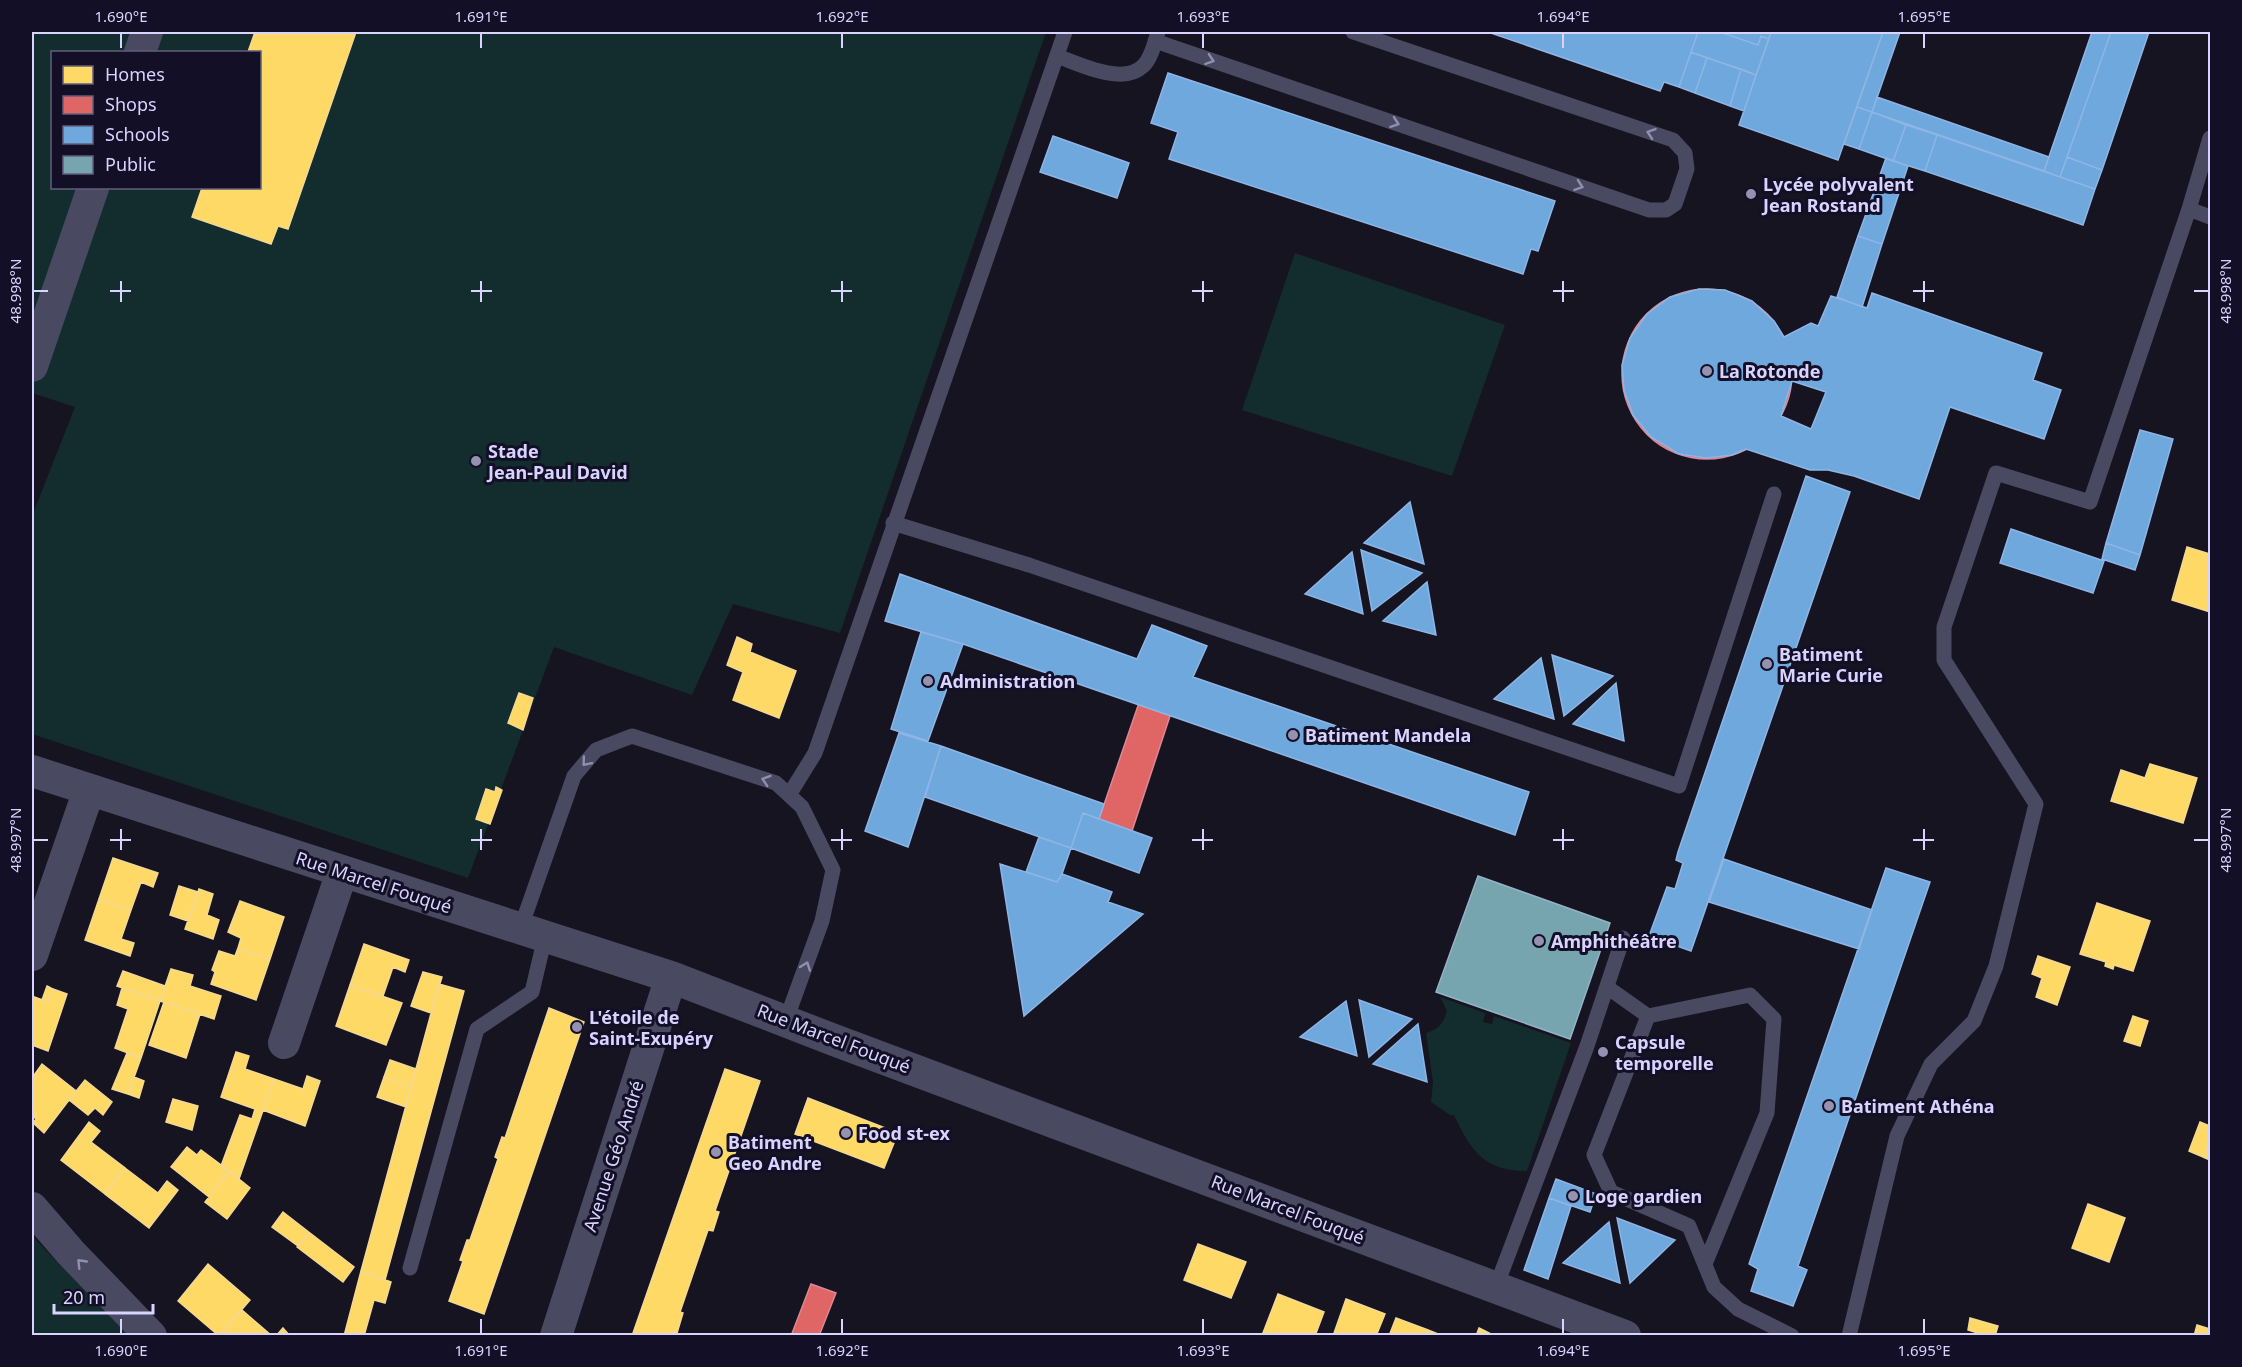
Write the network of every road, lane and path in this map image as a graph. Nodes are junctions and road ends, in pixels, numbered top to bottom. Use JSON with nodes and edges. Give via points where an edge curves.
{"nodes":[{"id":1,"x":147,"y":32,"type":"edge"},
{"id":2,"x":1065,"y":32,"type":"edge"},
{"id":3,"x":1353,"y":32,"type":"edge"},
{"id":4,"x":1157,"y":37,"type":"edge"},
{"id":5,"x":140,"y":51,"type":"edge"},
{"id":6,"x":1056,"y":56,"type":"junction"},
{"id":7,"x":2211,"y":138,"type":"edge"},
{"id":8,"x":93,"y":189,"type":"edge"},
{"id":9,"x":2189,"y":209,"type":"junction"},
{"id":10,"x":2211,"y":217,"type":"edge"},
{"id":11,"x":34,"y":358,"type":"edge"},
{"id":12,"x":1774,"y":494,"type":"dead end"},
{"id":13,"x":894,"y":523,"type":"junction"},
{"id":14,"x":32,"y":771,"type":"edge"},
{"id":15,"x":89,"y":790,"type":"junction"},
{"id":16,"x":789,"y":795,"type":"junction"},
{"id":17,"x":342,"y":872,"type":"junction"},
{"id":18,"x":533,"y":932,"type":"junction"},
{"id":19,"x":1623,"y":938,"type":"dead end"},
{"id":20,"x":32,"y":955,"type":"edge"},
{"id":21,"x":671,"y":977,"type":"junction"},
{"id":22,"x":1607,"y":987,"type":"junction"},
{"id":23,"x":1648,"y":1016,"type":"junction"},
{"id":24,"x":786,"y":1020,"type":"junction"},
{"id":25,"x":284,"y":1043,"type":"dead end"},
{"id":26,"x":32,"y":1208,"type":"edge"},
{"id":27,"x":1705,"y":1264,"type":"junction"},
{"id":28,"x":410,"y":1268,"type":"dead end"},
{"id":29,"x":1496,"y":1287,"type":"junction"},
{"id":30,"x":151,"y":1335,"type":"edge"},
{"id":31,"x":556,"y":1335,"type":"edge"},
{"id":32,"x":1625,"y":1335,"type":"edge"},
{"id":33,"x":1792,"y":1335,"type":"edge"},
{"id":34,"x":1849,"y":1335,"type":"edge"}],
"edges":[{"from":1,"to":5,"type":"street"},
{"from":2,"to":6,"type":"lane"},
{"from":4,"to":3,"type":"lane","one_way":true,"via":[[1649,210],[1666,210],[1675,204],[1687,169],[1685,153],[1672,140]]},
{"from":4,"to":6,"type":"lane","via":[[1144,66],[1134,73],[1112,75]]},
{"from":6,"to":13,"type":"lane"},
{"from":7,"to":9,"type":"lane"},
{"from":8,"to":11,"type":"street"},
{"from":9,"to":10,"type":"lane"},
{"from":9,"to":34,"type":"lane","via":[[2090,502],[1996,473],[1944,627],[1944,660],[2036,804],[1996,966],[1974,1021],[1932,1064],[1897,1136]]},
{"from":12,"to":13,"type":"lane","via":[[1679,786],[1029,565]]},
{"from":13,"to":16,"type":"lane","via":[[814,753]]},
{"from":14,"to":15,"type":"street","name":"Rue Marcel Fouqué"},
{"from":15,"to":17,"type":"street","name":"Rue Marcel Fouqué"},
{"from":15,"to":20,"type":"street"},
{"from":16,"to":18,"type":"lane","one_way":true,"via":[[776,783],[632,736],[596,750],[574,776]]},
{"from":24,"to":16,"type":"lane","one_way":true,"via":[[822,921],[833,870],[802,807]]},
{"from":17,"to":18,"type":"street","name":"Rue Marcel Fouqué"},
{"from":17,"to":25,"type":"street"},
{"from":18,"to":21,"type":"street","name":"Rue Marcel Fouqué"},
{"from":18,"to":28,"type":"lane","via":[[532,992],[477,1029]]},
{"from":19,"to":22,"type":"lane"},
{"from":21,"to":24,"type":"street","name":"Rue Marcel Fouqué"},
{"from":21,"to":31,"type":"street","name":"Avenue Géo André"},
{"from":22,"to":23,"type":"lane"},
{"from":22,"to":29,"type":"lane"},
{"from":23,"to":27,"type":"lane","via":[[1594,1155],[1611,1192],[1689,1226]]},
{"from":23,"to":27,"type":"lane","via":[[1750,995],[1774,1019],[1767,1113]]},
{"from":24,"to":29,"type":"street","name":"Rue Marcel Fouqué"},
{"from":30,"to":26,"type":"street","one_way":true},
{"from":27,"to":33,"type":"lane","via":[[1714,1287],[1738,1309]]},
{"from":29,"to":32,"type":"street","name":"Rue Marcel Fouqué"}]}
